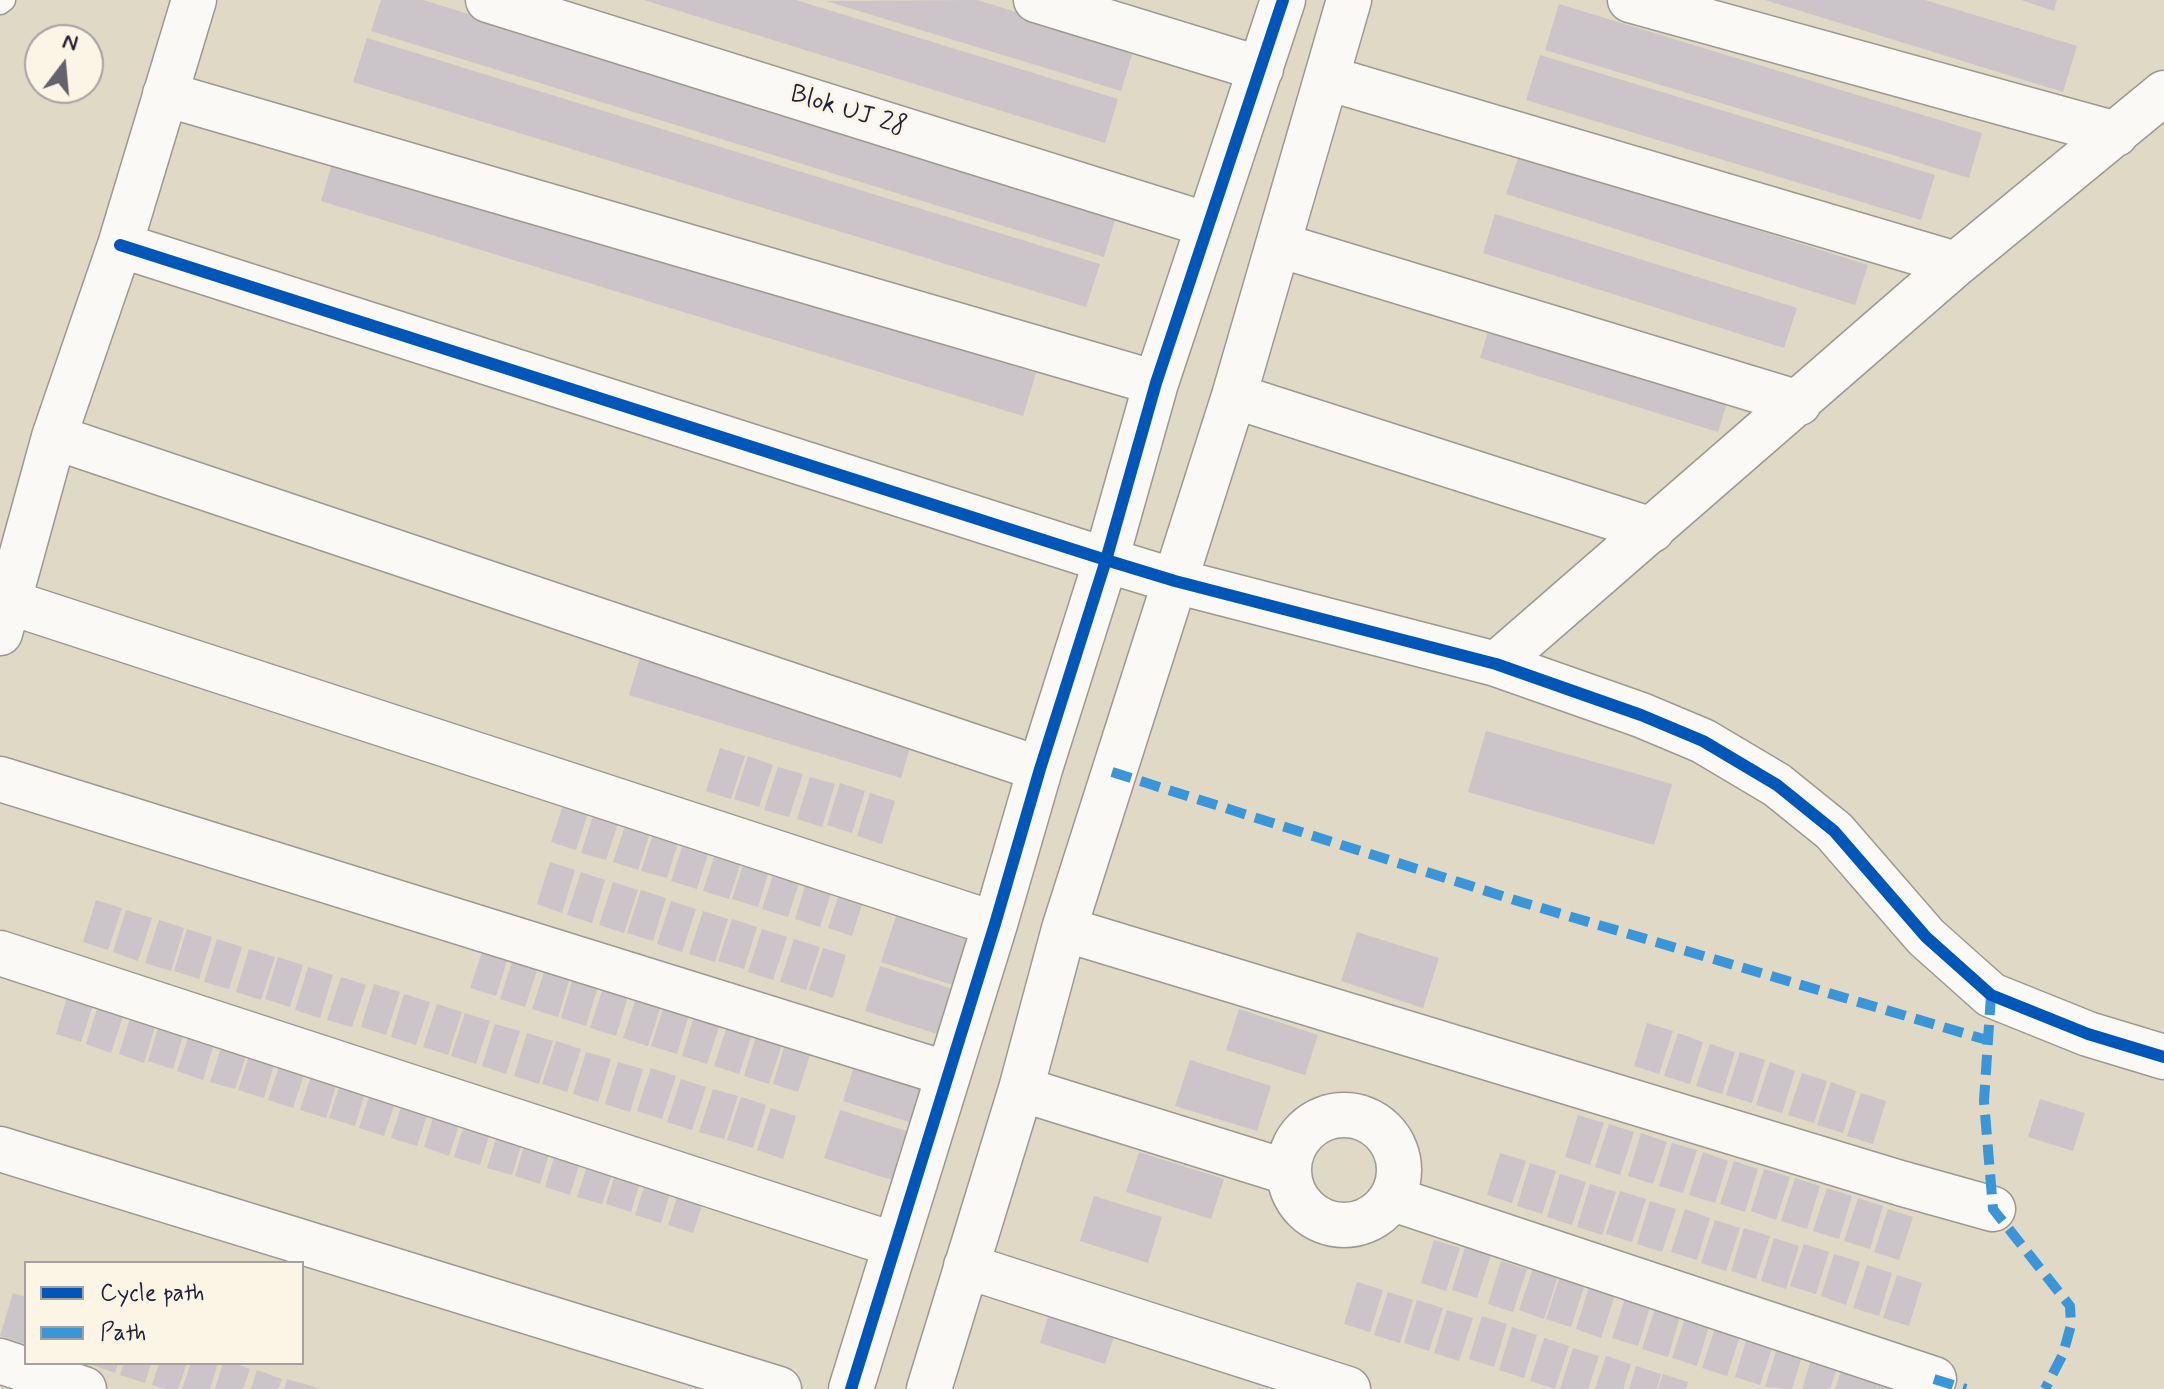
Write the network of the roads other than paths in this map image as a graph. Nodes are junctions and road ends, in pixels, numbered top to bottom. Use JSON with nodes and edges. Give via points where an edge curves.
{"nodes":[{"id":1,"x":194,"y":0,"type":"edge"},
{"id":2,"x":488,"y":0,"type":"edge"},
{"id":3,"x":1036,"y":0,"type":"edge"},
{"id":4,"x":1630,"y":0,"type":"edge"},
{"id":5,"x":1280,"y":9,"type":"edge"},
{"id":6,"x":1338,"y":39,"type":"edge"},
{"id":7,"x":1261,"y":69,"type":"junction"},
{"id":8,"x":2164,"y":93,"type":"edge"},
{"id":9,"x":165,"y":94,"type":"junction"},
{"id":10,"x":2116,"y":134,"type":"junction"},
{"id":11,"x":1208,"y":225,"type":"junction"},
{"id":12,"x":120,"y":245,"type":"junction"},
{"id":13,"x":1279,"y":245,"type":"junction"},
{"id":14,"x":1956,"y":264,"type":"junction"},
{"id":15,"x":1156,"y":383,"type":"junction"},
{"id":16,"x":1234,"y":396,"type":"junction"},
{"id":17,"x":1799,"y":403,"type":"junction"},
{"id":18,"x":54,"y":437,"type":"junction"},
{"id":19,"x":1652,"y":530,"type":"junction"},
{"id":20,"x":1106,"y":560,"type":"junction"},
{"id":21,"x":1175,"y":581,"type":"junction"},
{"id":22,"x":5,"y":618,"type":"edge"},
{"id":23,"x":1496,"y":664,"type":"junction"},
{"id":24,"x":1040,"y":769,"type":"junction"},
{"id":25,"x":0,"y":779,"type":"edge"},
{"id":26,"x":995,"y":924,"type":"junction"},
{"id":27,"x":1064,"y":929,"type":"junction"},
{"id":28,"x":0,"y":953,"type":"edge"},
{"id":29,"x":2164,"y":1057,"type":"edge"},
{"id":30,"x":948,"y":1074,"type":"junction"},
{"id":31,"x":1021,"y":1089,"type":"junction"},
{"id":32,"x":0,"y":1149,"type":"edge"},
{"id":33,"x":1287,"y":1172,"type":"junction"},
{"id":34,"x":1393,"y":1199,"type":"junction"},
{"id":35,"x":1993,"y":1209,"type":"dead end"},
{"id":36,"x":895,"y":1245,"type":"junction"},
{"id":37,"x":966,"y":1266,"type":"junction"},
{"id":38,"x":0,"y":1361,"type":"edge"},
{"id":39,"x":1934,"y":1379,"type":"dead end"},
{"id":40,"x":84,"y":1389,"type":"edge"},
{"id":41,"x":779,"y":1389,"type":"edge"},
{"id":42,"x":851,"y":1389,"type":"edge"},
{"id":43,"x":929,"y":1389,"type":"edge"},
{"id":44,"x":1348,"y":1389,"type":"edge"}],
"edges":[{"from":1,"to":9,"type":"street"},
{"from":2,"to":11,"type":"street","name":"Blok UJ 28"},
{"from":3,"to":7,"type":"street"},
{"from":4,"to":10,"type":"street"},
{"from":5,"to":6,"type":"street"},
{"from":5,"to":7,"type":"street"},
{"from":6,"to":13,"type":"street"},
{"from":6,"to":14,"type":"street"},
{"from":7,"to":11,"type":"street"},
{"from":8,"to":10,"type":"street"},
{"from":9,"to":12,"type":"street"},
{"from":9,"to":15,"type":"street"},
{"from":10,"to":14,"type":"street"},
{"from":11,"to":15,"type":"street"},
{"from":12,"to":18,"type":"street"},
{"from":12,"to":20,"type":"street"},
{"from":13,"to":16,"type":"street"},
{"from":13,"to":17,"type":"street"},
{"from":14,"to":17,"type":"street"},
{"from":15,"to":20,"type":"street"},
{"from":16,"to":19,"type":"street"},
{"from":16,"to":21,"type":"street"},
{"from":17,"to":19,"type":"street"},
{"from":18,"to":22,"type":"street"},
{"from":18,"to":24,"type":"street"},
{"from":19,"to":23,"type":"street"},
{"from":20,"to":21,"type":"street"},
{"from":20,"to":24,"type":"street"},
{"from":21,"to":23,"type":"street"},
{"from":21,"to":27,"type":"street"},
{"from":22,"to":26,"type":"street"},
{"from":23,"to":29,"type":"street","via":[[1703,741],[1777,785],[1834,831],[1926,937],[1991,995]]},
{"from":24,"to":26,"type":"street"},
{"from":25,"to":30,"type":"street"},
{"from":26,"to":30,"type":"street"},
{"from":27,"to":31,"type":"street"},
{"from":27,"to":35,"type":"street"},
{"from":28,"to":36,"type":"street"},
{"from":30,"to":36,"type":"street"},
{"from":31,"to":33,"type":"street"},
{"from":31,"to":37,"type":"street"},
{"from":32,"to":41,"type":"street"},
{"from":33,"to":34,"type":"street","via":[[1295,1200],[1316,1219],[1344,1227],[1372,1219]]},
{"from":33,"to":34,"type":"street","via":[[1293,1143],[1314,1122],[1343,1114],[1372,1121],[1393,1142],[1400,1171]]},
{"from":34,"to":39,"type":"street"},
{"from":36,"to":42,"type":"street"},
{"from":37,"to":43,"type":"street"},
{"from":37,"to":44,"type":"street"},
{"from":38,"to":40,"type":"street"}]}
